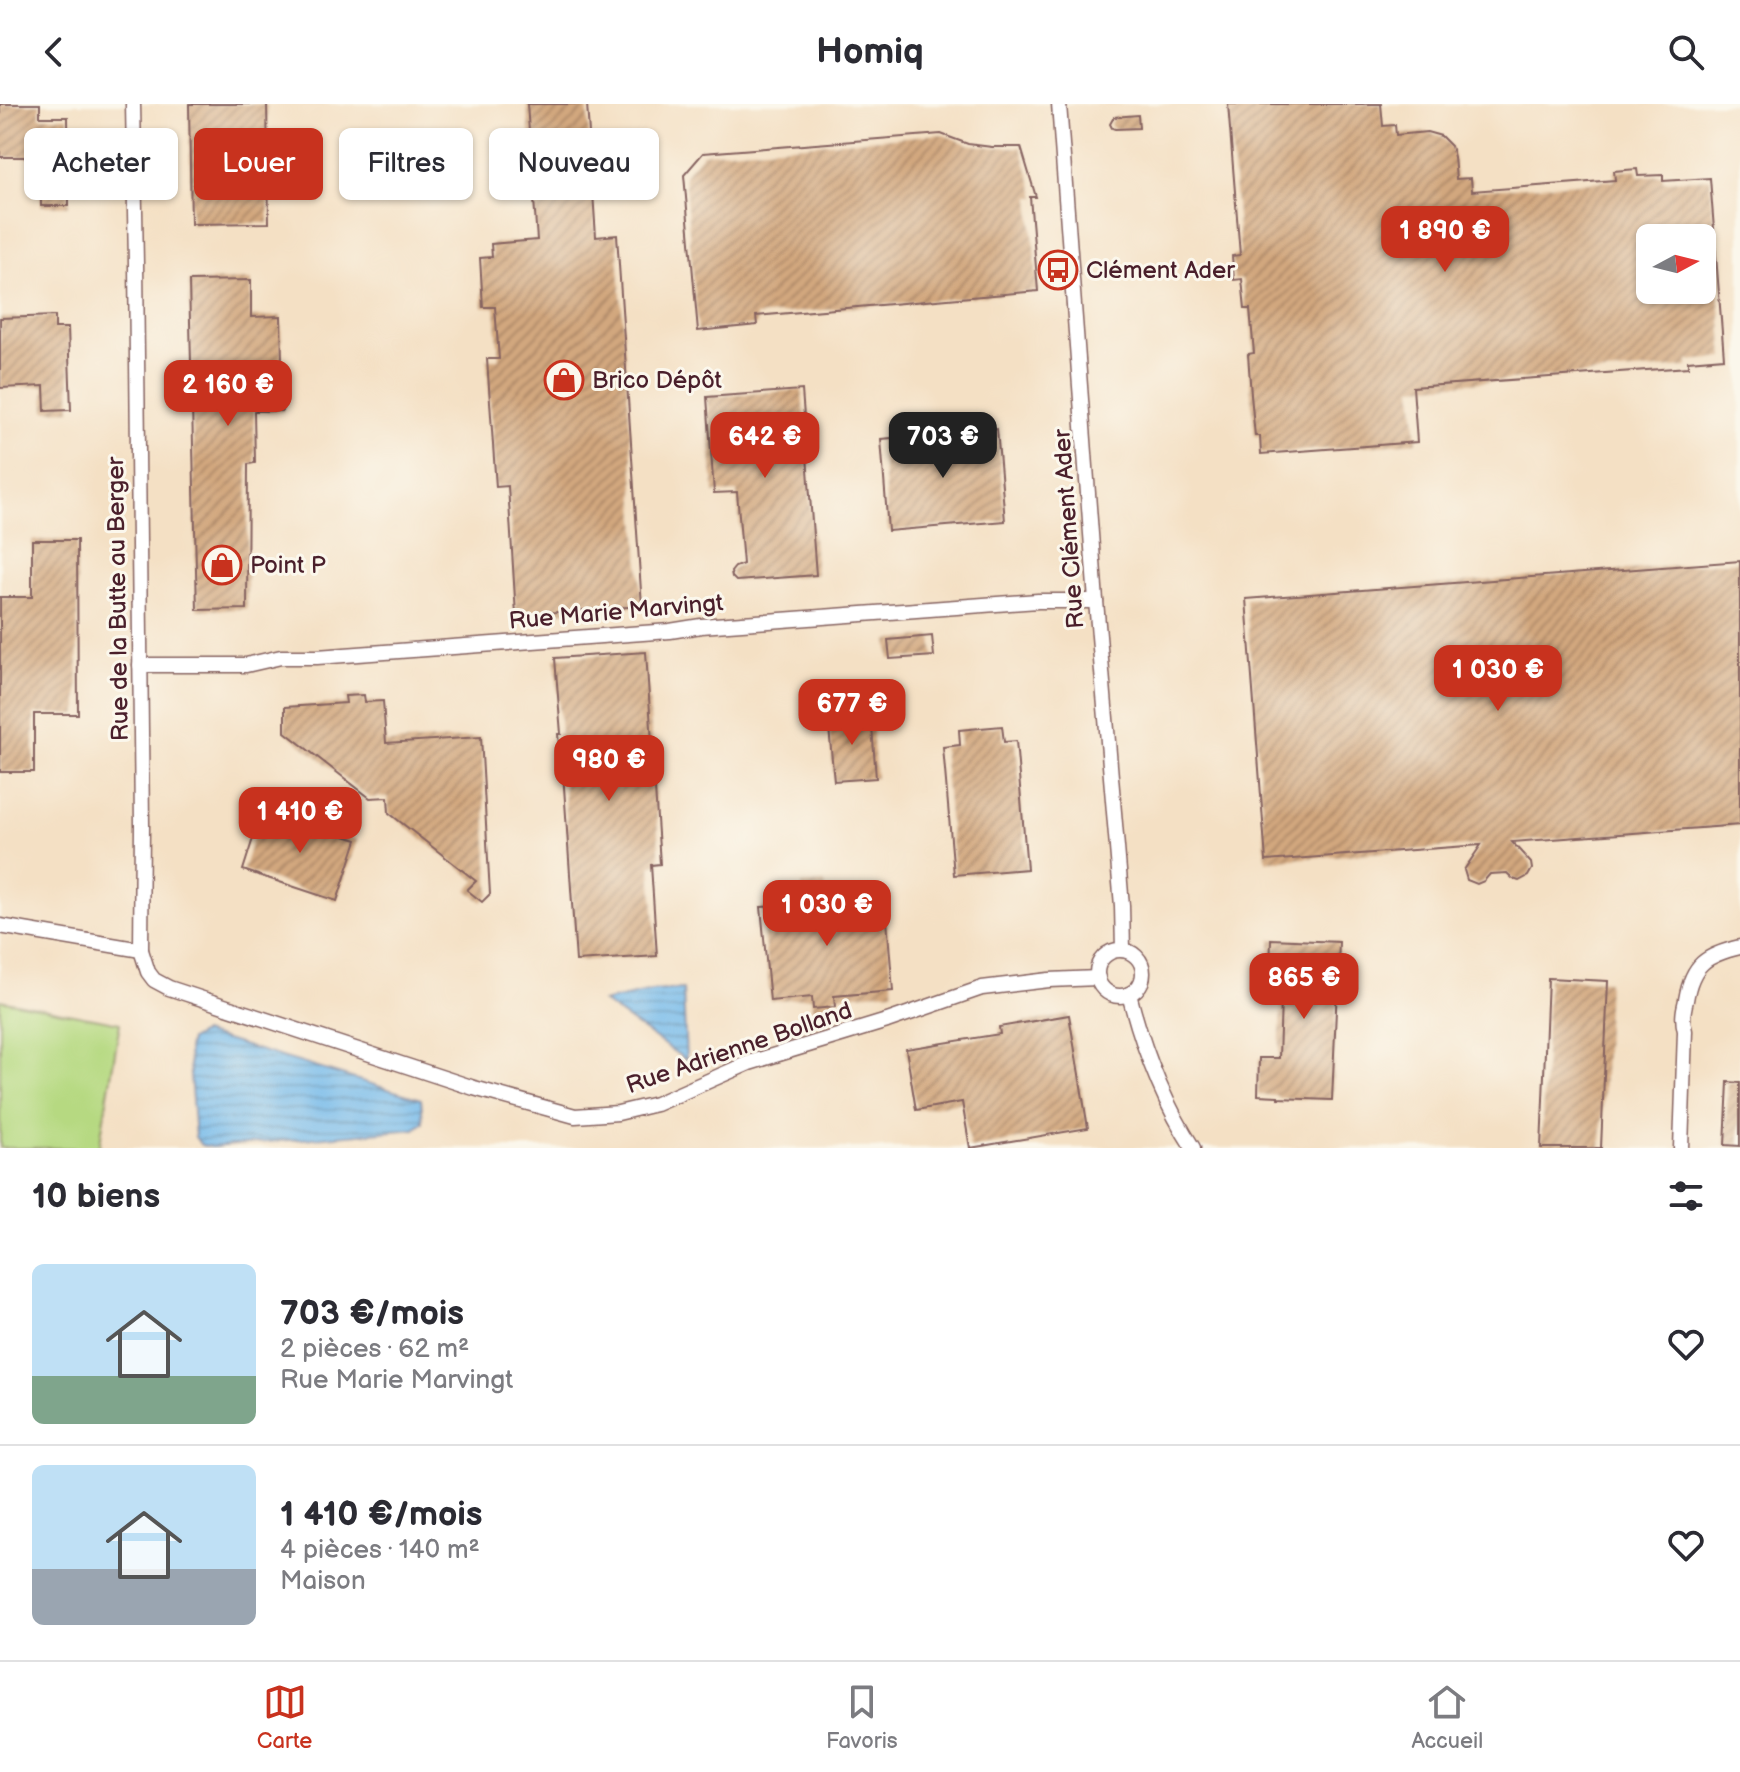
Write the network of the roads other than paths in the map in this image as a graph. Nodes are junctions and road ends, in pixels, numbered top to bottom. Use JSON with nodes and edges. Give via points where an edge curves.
{"nodes":[{"id":1,"x":133,"y":104,"type":"edge"},
{"id":2,"x":1059,"y":104,"type":"edge"},
{"id":3,"x":1096,"y":601,"type":"junction"},
{"id":4,"x":140,"y":665,"type":"junction"},
{"id":5,"x":0,"y":926,"type":"edge"},
{"id":6,"x":1740,"y":947,"type":"edge"},
{"id":7,"x":141,"y":950,"type":"junction"},
{"id":8,"x":1123,"y":950,"type":"junction"},
{"id":9,"x":1740,"y":956,"type":"edge"},
{"id":10,"x":1098,"y":978,"type":"junction"},
{"id":11,"x":1129,"y":994,"type":"junction"},
{"id":12,"x":1685,"y":1031,"type":"junction"},
{"id":13,"x":1193,"y":1148,"type":"edge"},
{"id":14,"x":1681,"y":1148,"type":"edge"}],
"edges":[{"from":1,"to":4,"type":"street","name":"Rue de la Butte au Berger"},
{"from":2,"to":3,"type":"street","name":"Rue Clément Ader"},
{"from":3,"to":4,"type":"street","name":"Rue Marie Marvingt","via":[[281,657],[246,665]]},
{"from":3,"to":8,"type":"street","name":"Rue Clément Ader"},
{"from":4,"to":7,"type":"street","name":"Rue de la Butte au Berger"},
{"from":5,"to":7,"type":"street"},
{"from":6,"to":12,"type":"street","via":[[1696,968],[1682,1018]]},
{"from":7,"to":10,"type":"street","name":"Rue Adrienne Bolland","via":[[148,972],[169,988],[575,1116],[656,1104],[749,1063],[982,988]]},
{"from":8,"to":10,"type":"street","via":[[1103,958]]},
{"from":8,"to":11,"type":"street","via":[[1136,956],[1143,970],[1141,985]]},
{"from":9,"to":12,"type":"street","via":[[1715,964],[1704,974]]},
{"from":10,"to":11,"type":"street","via":[[1110,994]]},
{"from":11,"to":13,"type":"street","via":[[1163,1095]]},
{"from":12,"to":14,"type":"street"}]}
